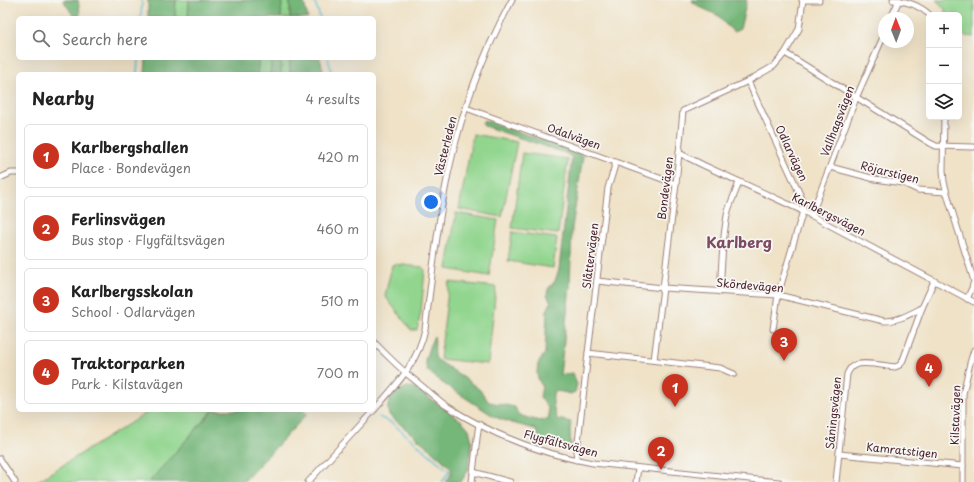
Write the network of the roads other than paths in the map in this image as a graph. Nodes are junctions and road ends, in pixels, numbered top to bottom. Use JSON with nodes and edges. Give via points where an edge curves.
{"nodes":[{"id":1,"x":512,"y":0,"type":"edge"},
{"id":2,"x":802,"y":0,"type":"edge"},
{"id":3,"x":819,"y":0,"type":"edge"},
{"id":4,"x":892,"y":0,"type":"edge"},
{"id":5,"x":899,"y":0,"type":"edge"},
{"id":6,"x":894,"y":12,"type":"edge"},
{"id":7,"x":926,"y":12,"type":"edge"},
{"id":8,"x":878,"y":48,"type":"edge"},
{"id":9,"x":786,"y":53,"type":"junction"},
{"id":10,"x":748,"y":81,"type":"junction"},
{"id":11,"x":856,"y":98,"type":"junction"},
{"id":12,"x":466,"y":108,"type":"junction"},
{"id":13,"x":944,"y":120,"type":"edge"},
{"id":14,"x":944,"y":147,"type":"junction"},
{"id":15,"x":974,"y":147,"type":"edge"},
{"id":16,"x":679,"y":153,"type":"junction"},
{"id":17,"x":616,"y":162,"type":"junction"},
{"id":18,"x":830,"y":167,"type":"junction"},
{"id":19,"x":16,"y":173,"type":"edge"},
{"id":20,"x":0,"y":178,"type":"edge"},
{"id":21,"x":739,"y":182,"type":"junction"},
{"id":22,"x":676,"y":184,"type":"junction"},
{"id":23,"x":946,"y":192,"type":"junction"},
{"id":24,"x":803,"y":211,"type":"junction"},
{"id":25,"x":811,"y":216,"type":"junction"},
{"id":26,"x":597,"y":281,"type":"junction"},
{"id":27,"x":934,"y":281,"type":"junction"},
{"id":28,"x":663,"y":288,"type":"junction"},
{"id":29,"x":720,"y":292,"type":"junction"},
{"id":30,"x":778,"y":295,"type":"junction"},
{"id":31,"x":967,"y":298,"type":"junction"},
{"id":32,"x":974,"y":302,"type":"edge"},
{"id":33,"x":922,"y":308,"type":"junction"},
{"id":34,"x":773,"y":329,"type":"dead end"},
{"id":35,"x":376,"y":344,"type":"edge"},
{"id":36,"x":974,"y":350,"type":"edge"},
{"id":37,"x":588,"y":353,"type":"junction"},
{"id":38,"x":654,"y":360,"type":"junction"},
{"id":39,"x":406,"y":372,"type":"junction"},
{"id":40,"x":734,"y":374,"type":"dead end"},
{"id":41,"x":376,"y":408,"type":"edge"},
{"id":42,"x":372,"y":412,"type":"edge"},
{"id":43,"x":479,"y":424,"type":"junction"},
{"id":44,"x":839,"y":454,"type":"junction"},
{"id":45,"x":0,"y":459,"type":"edge"},
{"id":46,"x":576,"y":460,"type":"junction"},
{"id":47,"x":963,"y":466,"type":"junction"},
{"id":48,"x":638,"y":468,"type":"junction"},
{"id":49,"x":473,"y":472,"type":"junction"},
{"id":50,"x":15,"y":482,"type":"edge"},
{"id":51,"x":308,"y":482,"type":"edge"},
{"id":52,"x":472,"y":482,"type":"edge"},
{"id":53,"x":510,"y":482,"type":"edge"},
{"id":54,"x":636,"y":482,"type":"edge"},
{"id":55,"x":779,"y":482,"type":"edge"},
{"id":56,"x":836,"y":482,"type":"edge"},
{"id":57,"x":964,"y":482,"type":"edge"}],
"edges":[{"from":1,"to":12,"type":"street","name":"Västerleden","via":[[487,50]]},
{"from":2,"to":3,"type":"street"},
{"from":2,"to":9,"type":"street","name":"Bondevägen","via":[[799,29]]},
{"from":4,"to":5,"type":"street"},
{"from":5,"to":6,"type":"street"},
{"from":5,"to":7,"type":"street","via":[[915,4]]},
{"from":8,"to":11,"type":"street","name":"Vallhagsvägen"},
{"from":9,"to":10,"type":"street","name":"Bondevägen","via":[[770,69]]},
{"from":9,"to":11,"type":"street"},
{"from":10,"to":16,"type":"street","name":"Bondevägen","via":[[683,111]]},
{"from":10,"to":24,"type":"street","name":"Odlarvägen","via":[[799,192]]},
{"from":11,"to":14,"type":"street","via":[[930,143]]},
{"from":11,"to":18,"type":"street","name":"Vallhagsvägen"},
{"from":12,"to":17,"type":"street","name":"Odalvägen"},
{"from":12,"to":39,"type":"street","name":"Västerleden","via":[[443,200],[423,339]]},
{"from":13,"to":14,"type":"street"},
{"from":14,"to":15,"type":"street"},
{"from":14,"to":23,"type":"street","via":[[943,170]]},
{"from":16,"to":21,"type":"street","name":"Karlbergsvägen"},
{"from":16,"to":22,"type":"street","name":"Bondevägen"},
{"from":17,"to":22,"type":"street","name":"Odalvägen"},
{"from":17,"to":26,"type":"street","name":"Slåttervägen","via":[[608,188]]},
{"from":18,"to":23,"type":"street","name":"Röjarstigen","via":[[903,184],[918,190]]},
{"from":18,"to":25,"type":"street","name":"Vallhagsvägen"},
{"from":19,"to":20,"type":"street"},
{"from":21,"to":24,"type":"street","name":"Karlbergsvägen"},
{"from":21,"to":29,"type":"street","via":[[727,217]]},
{"from":22,"to":28,"type":"street","name":"Bondevägen"},
{"from":23,"to":31,"type":"street","via":[[974,281]]},
{"from":24,"to":25,"type":"street","name":"Karlbergsvägen"},
{"from":24,"to":30,"type":"street","name":"Odlarvägen"},
{"from":25,"to":27,"type":"street","name":"Karlbergsvägen"},
{"from":26,"to":28,"type":"street","name":"Skördevägen"},
{"from":26,"to":37,"type":"street","name":"Slåttervägen"},
{"from":27,"to":31,"type":"street","name":"Karlbergsvägen"},
{"from":27,"to":33,"type":"street","name":"Såningsvägen"},
{"from":28,"to":29,"type":"street","name":"Skördevägen"},
{"from":28,"to":38,"type":"street","name":"Bondevägen"},
{"from":29,"to":30,"type":"street","name":"Skördevägen"},
{"from":30,"to":33,"type":"street","name":"Skördevägen","via":[[884,321],[896,320]]},
{"from":30,"to":34,"type":"street","name":"Odlarvägen"},
{"from":31,"to":32,"type":"street"},
{"from":33,"to":44,"type":"street","name":"Såningsvägen","via":[[900,365],[860,364],[850,368],[847,375]]},
{"from":35,"to":39,"type":"street","name":"Flygfältsvägen"},
{"from":36,"to":47,"type":"street","name":"Kilstavägen","via":[[963,394]]},
{"from":37,"to":38,"type":"street"},
{"from":37,"to":46,"type":"street","name":"Slåttervägen"},
{"from":38,"to":40,"type":"street","via":[[720,368]]},
{"from":39,"to":41,"type":"street","name":"Västerleden"},
{"from":39,"to":43,"type":"street","name":"Flygfältsvägen","via":[[446,405]]},
{"from":42,"to":51,"type":"street","name":"Västerleden"},
{"from":43,"to":46,"type":"street","name":"Flygfältsvägen","via":[[515,441]]},
{"from":43,"to":49,"type":"street"},
{"from":44,"to":47,"type":"street","name":"Kamratstigen"},
{"from":44,"to":56,"type":"street","name":"Såningsvägen"},
{"from":45,"to":50,"type":"street"},
{"from":46,"to":48,"type":"street","name":"Flygfältsvägen"},
{"from":47,"to":57,"type":"street","name":"Kilstavägen"},
{"from":48,"to":54,"type":"street"},
{"from":48,"to":55,"type":"street","name":"Flygfältsvägen"},
{"from":49,"to":52,"type":"street"},
{"from":49,"to":53,"type":"street"}]}
